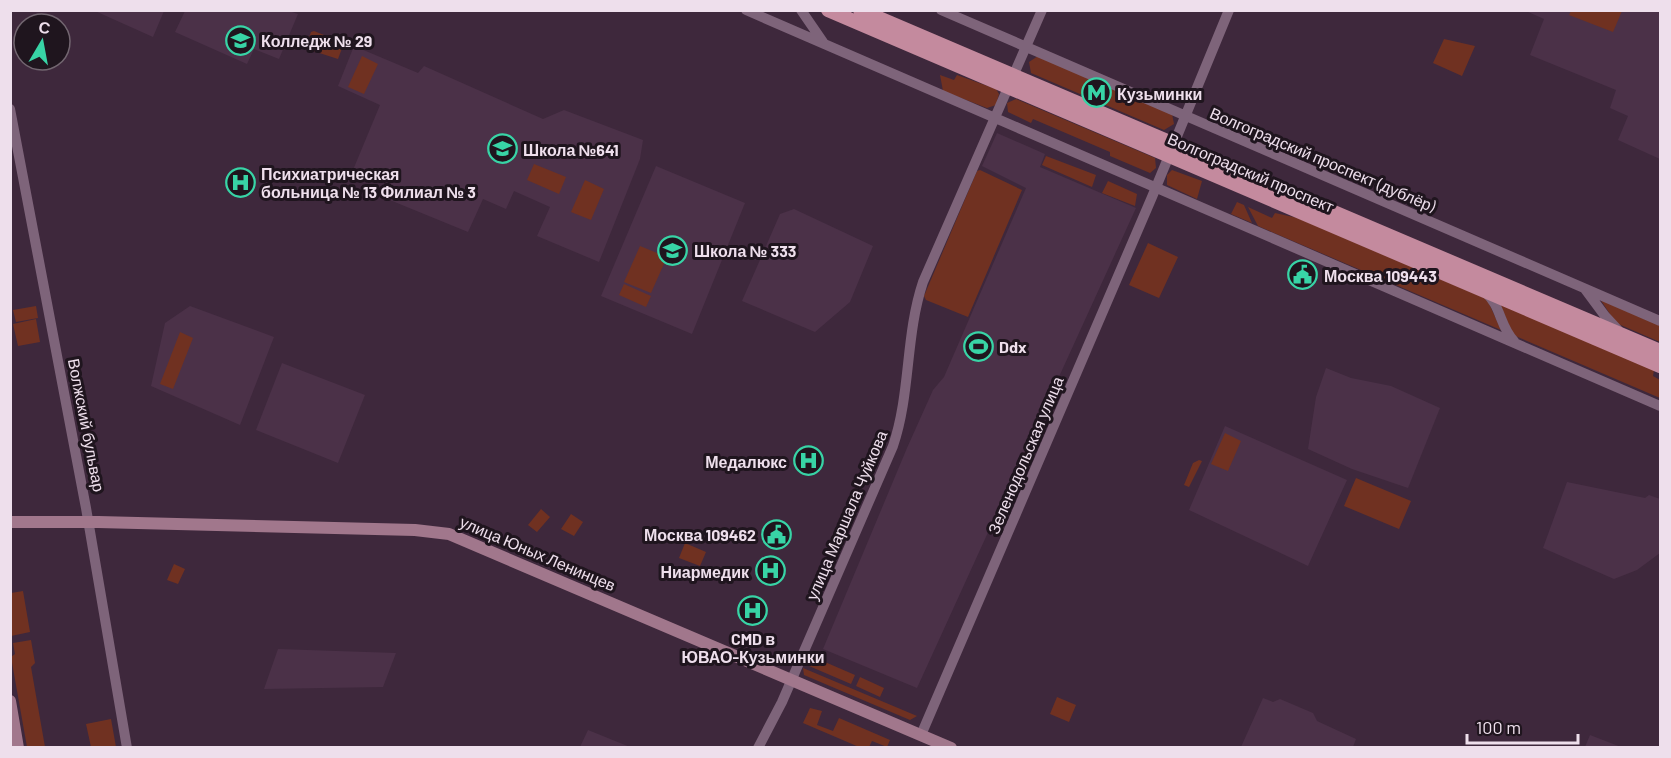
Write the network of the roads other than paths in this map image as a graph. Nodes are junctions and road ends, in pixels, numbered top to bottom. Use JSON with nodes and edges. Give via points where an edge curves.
{"nodes":[{"id":1,"x":746,"y":10,"type":"edge"},
{"id":2,"x":801,"y":10,"type":"edge"},
{"id":3,"x":828,"y":10,"type":"edge"},
{"id":4,"x":860,"y":10,"type":"edge"},
{"id":5,"x":941,"y":10,"type":"edge"},
{"id":6,"x":1042,"y":10,"type":"edge"},
{"id":7,"x":1229,"y":10,"type":"edge"},
{"id":8,"x":828,"y":47,"type":"junction"},
{"id":9,"x":1027,"y":47,"type":"junction"},
{"id":10,"x":1012,"y":82,"type":"junction"},
{"id":11,"x":10,"y":109,"type":"edge"},
{"id":12,"x":1186,"y":116,"type":"junction"},
{"id":13,"x":996,"y":118,"type":"junction"},
{"id":14,"x":1173,"y":149,"type":"junction"},
{"id":15,"x":1156,"y":187,"type":"junction"},
{"id":16,"x":1585,"y":288,"type":"junction"},
{"id":17,"x":1484,"y":291,"type":"junction"},
{"id":18,"x":1660,"y":321,"type":"edge"},
{"id":19,"x":1623,"y":334,"type":"junction"},
{"id":20,"x":1516,"y":343,"type":"junction"},
{"id":21,"x":1660,"y":351,"type":"edge"},
{"id":22,"x":1660,"y":366,"type":"edge"},
{"id":23,"x":1660,"y":406,"type":"edge"},
{"id":24,"x":10,"y":522,"type":"edge"},
{"id":25,"x":87,"y":522,"type":"junction"},
{"id":26,"x":792,"y":680,"type":"junction"},
{"id":27,"x":10,"y":701,"type":"edge"},
{"id":28,"x":921,"y":735,"type":"junction"},
{"id":29,"x":18,"y":747,"type":"edge"},
{"id":30,"x":127,"y":747,"type":"edge"},
{"id":31,"x":758,"y":747,"type":"edge"},
{"id":32,"x":951,"y":747,"type":"edge"}],
"edges":[{"from":1,"to":8,"type":"street"},
{"from":2,"to":8,"type":"street"},
{"from":3,"to":10,"type":"main road","name":"Волгоградский проспект"},
{"from":4,"to":10,"type":"main road","name":"Волгоградский проспект"},
{"from":5,"to":9,"type":"street","name":"Волгоградский проспект (дублёр)"},
{"from":6,"to":9,"type":"street","name":"улица Маршала Чуйкова"},
{"from":7,"to":12,"type":"street"},
{"from":8,"to":13,"type":"street"},
{"from":9,"to":10,"type":"street","name":"улица Маршала Чуйкова"},
{"from":9,"to":12,"type":"street","name":"Волгоградский проспект (дублёр)"},
{"from":10,"to":13,"type":"street","name":"улица Маршала Чуйкова"},
{"from":10,"to":14,"type":"main road","name":"Волгоградский проспект"},
{"from":11,"to":25,"type":"street","name":"Волжский бульвар"},
{"from":12,"to":14,"type":"street","name":"Зеленодольская улица"},
{"from":12,"to":16,"type":"street","name":"Волгоградский проспект (дублёр)"},
{"from":13,"to":15,"type":"street"},
{"from":13,"to":26,"type":"street","name":"улица Маршала Чуйкова","via":[[915,304],[902,417],[893,446]]},
{"from":14,"to":15,"type":"street","name":"Зеленодольская улица"},
{"from":14,"to":17,"type":"main road","name":"Волгоградский проспект"},
{"from":14,"to":19,"type":"main road","name":"Волгоградский проспект"},
{"from":15,"to":20,"type":"street"},
{"from":15,"to":28,"type":"street","name":"Зеленодольская улица"},
{"from":16,"to":18,"type":"street","name":"Волгоградский проспект (дублёр)"},
{"from":16,"to":19,"type":"street"},
{"from":17,"to":20,"type":"street","via":[[1496,303],[1505,331]]},
{"from":17,"to":22,"type":"main road","name":"Волгоградский проспект"},
{"from":19,"to":21,"type":"main road","name":"Волгоградский проспект"},
{"from":20,"to":23,"type":"street"},
{"from":24,"to":25,"type":"main road","name":"улица Юных Ленинцев"},
{"from":25,"to":26,"type":"main road","name":"улица Юных Ленинцев","via":[[449,534]]},
{"from":25,"to":30,"type":"street","name":"Волжский бульвар"},
{"from":26,"to":28,"type":"main road","name":"улица Юных Ленинцев"},
{"from":26,"to":31,"type":"street","name":"улица Маршала Чуйкова"},
{"from":27,"to":29,"type":"main road"},
{"from":28,"to":32,"type":"main road","name":"улица Юных Ленинцев"}]}
